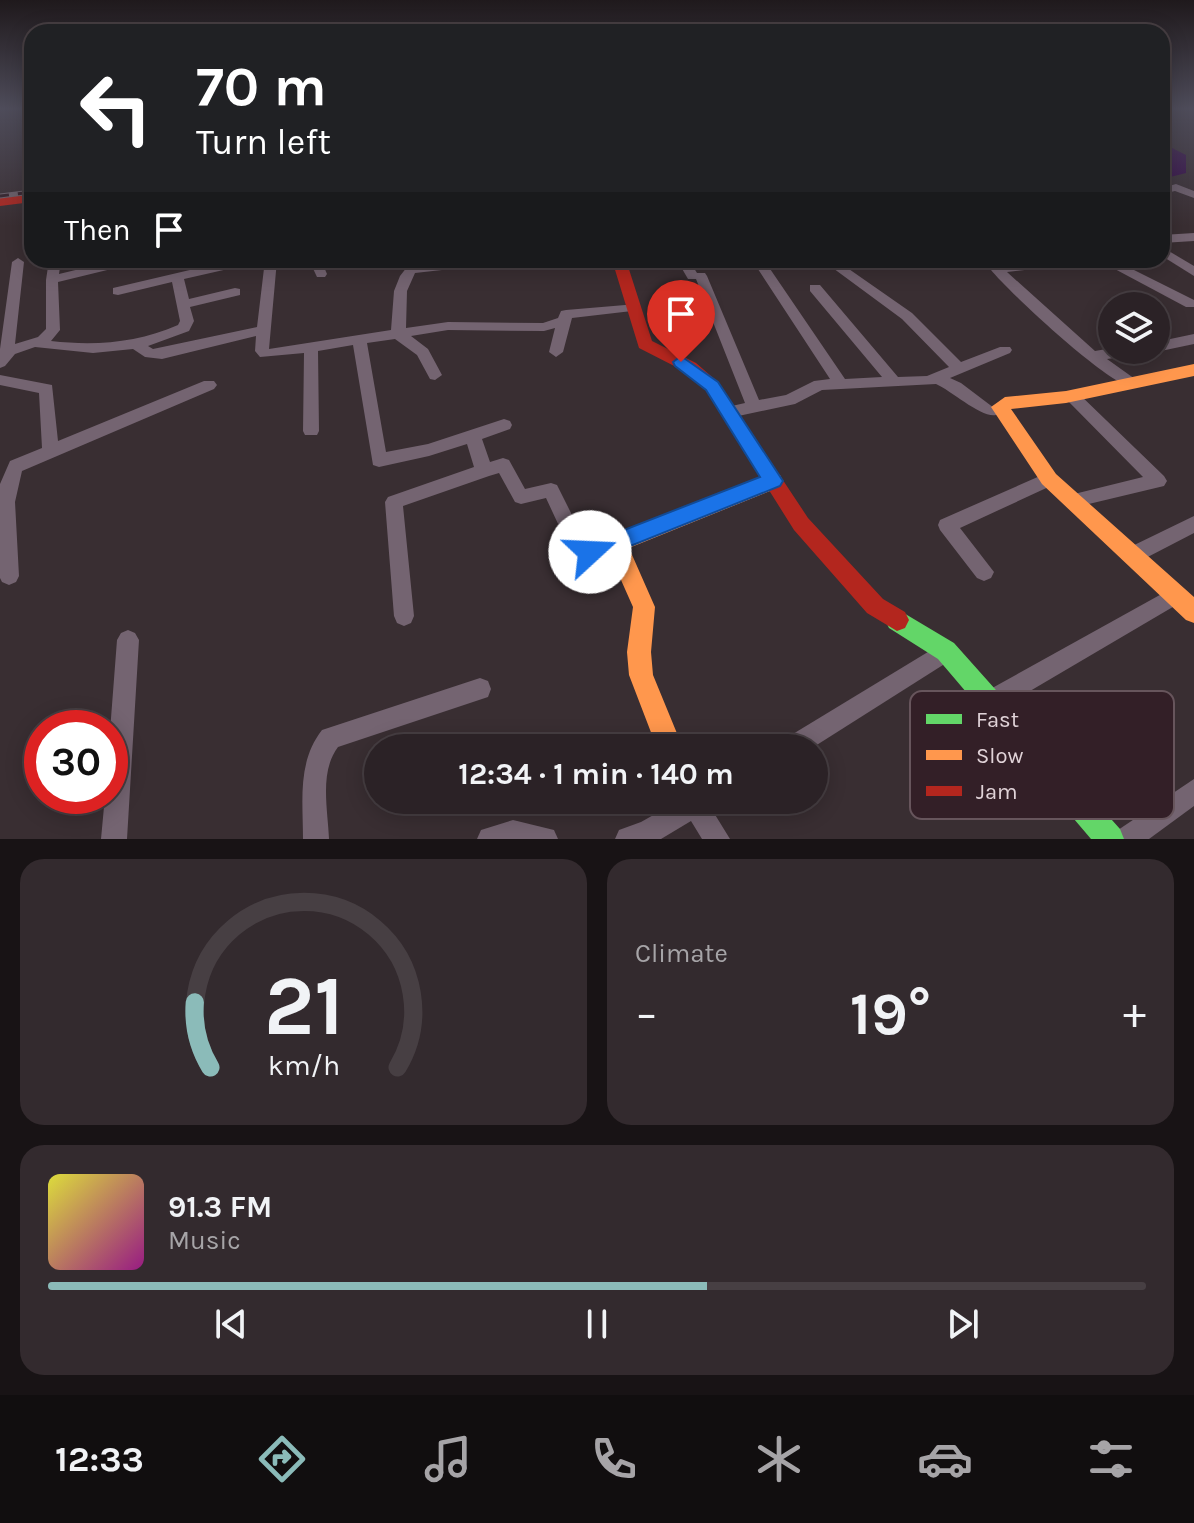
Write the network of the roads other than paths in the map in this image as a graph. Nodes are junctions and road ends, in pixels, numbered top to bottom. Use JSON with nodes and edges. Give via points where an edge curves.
{"nodes":[{"id":1,"x":1170,"y":189,"type":"edge"},
{"id":2,"x":1194,"y":195,"type":"edge"},
{"id":3,"x":24,"y":199,"type":"edge"},
{"id":4,"x":0,"y":202,"type":"edge"},
{"id":5,"x":1194,"y":237,"type":"edge"},
{"id":6,"x":1170,"y":238,"type":"edge"},
{"id":7,"x":1170,"y":256,"type":"edge"},
{"id":8,"x":18,"y":262,"type":"dead end"},
{"id":9,"x":54,"y":268,"type":"edge"},
{"id":10,"x":100,"y":268,"type":"edge"},
{"id":11,"x":216,"y":268,"type":"edge"},
{"id":12,"x":270,"y":268,"type":"edge"},
{"id":13,"x":318,"y":268,"type":"edge"},
{"id":14,"x":417,"y":268,"type":"edge"},
{"id":15,"x":621,"y":268,"type":"edge"},
{"id":16,"x":690,"y":268,"type":"edge"},
{"id":17,"x":763,"y":268,"type":"edge"},
{"id":18,"x":839,"y":268,"type":"edge"},
{"id":19,"x":995,"y":268,"type":"edge"},
{"id":20,"x":1013,"y":268,"type":"edge"},
{"id":21,"x":1121,"y":268,"type":"edge"},
{"id":22,"x":997,"y":270,"type":"junction"},
{"id":23,"x":1194,"y":272,"type":"edge"},
{"id":24,"x":321,"y":274,"type":"dead end"},
{"id":25,"x":177,"y":278,"type":"junction"},
{"id":26,"x":52,"y":280,"type":"junction"},
{"id":27,"x":815,"y":288,"type":"dead end"},
{"id":28,"x":118,"y":291,"type":"dead end"},
{"id":29,"x":235,"y":292,"type":"dead end"},
{"id":30,"x":6,"y":296,"type":"edge"},
{"id":31,"x":1193,"y":302,"type":"edge"},
{"id":32,"x":182,"y":305,"type":"junction"},
{"id":33,"x":632,"y":307,"type":"junction"},
{"id":34,"x":562,"y":321,"type":"junction"},
{"id":35,"x":264,"y":330,"type":"junction"},
{"id":36,"x":398,"y":334,"type":"junction"},
{"id":37,"x":1194,"y":339,"type":"edge"},
{"id":38,"x":359,"y":340,"type":"junction"},
{"id":39,"x":36,"y":343,"type":"junction"},
{"id":40,"x":1170,"y":344,"type":"edge"},
{"id":41,"x":138,"y":346,"type":"junction"},
{"id":42,"x":311,"y":347,"type":"junction"},
{"id":43,"x":1005,"y":350,"type":"dead end"},
{"id":44,"x":556,"y":352,"type":"dead end"},
{"id":45,"x":1098,"y":355,"type":"edge"},
{"id":46,"x":1091,"y":356,"type":"junction"},
{"id":47,"x":3,"y":357,"type":"edge"},
{"id":48,"x":957,"y":367,"type":"junction"},
{"id":49,"x":1194,"y":370,"type":"edge"},
{"id":50,"x":435,"y":375,"type":"dead end"},
{"id":51,"x":738,"y":376,"type":"junction"},
{"id":52,"x":935,"y":378,"type":"junction"},
{"id":53,"x":0,"y":380,"type":"edge"},
{"id":54,"x":894,"y":382,"type":"junction"},
{"id":55,"x":1130,"y":383,"type":"junction"},
{"id":56,"x":841,"y":384,"type":"junction"},
{"id":57,"x":209,"y":385,"type":"dead end"},
{"id":58,"x":712,"y":386,"type":"junction"},
{"id":59,"x":1072,"y":396,"type":"junction"},
{"id":60,"x":754,"y":407,"type":"junction"},
{"id":61,"x":990,"y":411,"type":"dead end"},
{"id":62,"x":729,"y":412,"type":"junction"},
{"id":63,"x":504,"y":425,"type":"dead end"},
{"id":64,"x":311,"y":431,"type":"dead end"},
{"id":65,"x":473,"y":436,"type":"junction"},
{"id":66,"x":50,"y":449,"type":"junction"},
{"id":67,"x":484,"y":471,"type":"junction"},
{"id":68,"x":1049,"y":479,"type":"junction"},
{"id":69,"x":773,"y":481,"type":"junction"},
{"id":70,"x":1072,"y":501,"type":"junction"},
{"id":71,"x":1194,"y":524,"type":"edge"},
{"id":72,"x":616,"y":544,"type":"junction"},
{"id":73,"x":1133,"y":555,"type":"junction"},
{"id":74,"x":984,"y":572,"type":"dead end"},
{"id":75,"x":9,"y":576,"type":"dead end"},
{"id":76,"x":1176,"y":595,"type":"junction"},
{"id":77,"x":1194,"y":612,"type":"edge"},
{"id":78,"x":404,"y":616,"type":"dead end"},
{"id":79,"x":128,"y":640,"type":"dead end"},
{"id":80,"x":946,"y":651,"type":"junction"},
{"id":81,"x":480,"y":689,"type":"dead end"},
{"id":82,"x":984,"y":691,"type":"edge"},
{"id":83,"x":1009,"y":691,"type":"edge"},
{"id":84,"x":664,"y":734,"type":"edge"},
{"id":85,"x":813,"y":734,"type":"edge"},
{"id":86,"x":1194,"y":791,"type":"edge"},
{"id":87,"x":1174,"y":805,"type":"edge"},
{"id":88,"x":678,"y":814,"type":"edge"},
{"id":89,"x":703,"y":814,"type":"edge"},
{"id":90,"x":1093,"y":819,"type":"edge"},
{"id":91,"x":1155,"y":819,"type":"edge"},
{"id":92,"x":114,"y":839,"type":"edge"},
{"id":93,"x":316,"y":839,"type":"edge"},
{"id":94,"x":490,"y":839,"type":"edge"},
{"id":95,"x":545,"y":839,"type":"edge"},
{"id":96,"x":628,"y":839,"type":"edge"},
{"id":97,"x":717,"y":839,"type":"edge"},
{"id":98,"x":1110,"y":839,"type":"edge"},
{"id":99,"x":1127,"y":839,"type":"edge"}],
"edges":[{"from":1,"to":2,"type":"street"},
{"from":3,"to":4,"type":"street"},
{"from":5,"to":6,"type":"street"},
{"from":7,"to":23,"type":"street"},
{"from":8,"to":30,"type":"street"},
{"from":9,"to":26,"type":"street"},
{"from":10,"to":26,"type":"street"},
{"from":11,"to":25,"type":"street"},
{"from":12,"to":35,"type":"street"},
{"from":13,"to":24,"type":"street"},
{"from":14,"to":36,"type":"street","via":[[404,278]]},
{"from":15,"to":33,"type":"street"},
{"from":16,"to":51,"type":"street"},
{"from":17,"to":56,"type":"street"},
{"from":18,"to":48,"type":"street","via":[[907,316]]},
{"from":19,"to":22,"type":"street"},
{"from":20,"to":22,"type":"street"},
{"from":21,"to":31,"type":"street"},
{"from":22,"to":46,"type":"street"},
{"from":25,"to":28,"type":"street"},
{"from":25,"to":32,"type":"street"},
{"from":26,"to":39,"type":"street","via":[[55,325]]},
{"from":27,"to":54,"type":"street"},
{"from":29,"to":32,"type":"street"},
{"from":30,"to":47,"type":"street"},
{"from":32,"to":41,"type":"street","via":[[184,328]]},
{"from":33,"to":34,"type":"street","via":[[572,311]]},
{"from":33,"to":58,"type":"street","via":[[645,344],[690,367]]},
{"from":34,"to":36,"type":"street","via":[[544,327],[448,326]]},
{"from":34,"to":44,"type":"street"},
{"from":35,"to":41,"type":"street","via":[[162,354]]},
{"from":35,"to":42,"type":"street","via":[[265,354]]},
{"from":36,"to":38,"type":"street"},
{"from":36,"to":50,"type":"street","via":[[423,352]]},
{"from":37,"to":40,"type":"street"},
{"from":38,"to":42,"type":"street"},
{"from":38,"to":65,"type":"street","via":[[379,460]]},
{"from":39,"to":41,"type":"street","via":[[79,351]]},
{"from":39,"to":47,"type":"street"},
{"from":42,"to":64,"type":"street"},
{"from":43,"to":48,"type":"street"},
{"from":45,"to":46,"type":"street"},
{"from":46,"to":55,"type":"street"},
{"from":48,"to":52,"type":"street"},
{"from":49,"to":55,"type":"street"},
{"from":51,"to":58,"type":"street"},
{"from":51,"to":60,"type":"street"},
{"from":52,"to":54,"type":"street"},
{"from":52,"to":61,"type":"street"},
{"from":53,"to":66,"type":"street","via":[[47,389]]},
{"from":54,"to":56,"type":"street"},
{"from":55,"to":59,"type":"street"},
{"from":56,"to":60,"type":"street","via":[[819,385],[790,400]]},
{"from":57,"to":66,"type":"street"},
{"from":58,"to":62,"type":"street"},
{"from":59,"to":68,"type":"street","via":[[1000,407]]},
{"from":59,"to":70,"type":"street","via":[[1158,481]]},
{"from":60,"to":62,"type":"street"},
{"from":62,"to":69,"type":"street"},
{"from":63,"to":65,"type":"street"},
{"from":65,"to":67,"type":"street"},
{"from":66,"to":75,"type":"street","via":[[23,460],[9,474]]},
{"from":67,"to":72,"type":"street","via":[[503,465],[521,497],[551,490],[580,550]]},
{"from":67,"to":78,"type":"street","via":[[394,502]]},
{"from":68,"to":70,"type":"street"},
{"from":68,"to":74,"type":"street","via":[[947,525]]},
{"from":69,"to":72,"type":"street"},
{"from":69,"to":80,"type":"street","via":[[808,533],[875,606]]},
{"from":70,"to":73,"type":"street"},
{"from":71,"to":73,"type":"street"},
{"from":72,"to":84,"type":"street","via":[[644,607],[641,675]]},
{"from":73,"to":76,"type":"street"},
{"from":76,"to":77,"type":"street"},
{"from":76,"to":83,"type":"street"},
{"from":79,"to":92,"type":"street"},
{"from":80,"to":82,"type":"street"},
{"from":80,"to":85,"type":"street"},
{"from":81,"to":93,"type":"street","via":[[330,738],[321,747],[316,766]]},
{"from":86,"to":87,"type":"street"},
{"from":88,"to":96,"type":"street"},
{"from":89,"to":97,"type":"street"},
{"from":90,"to":98,"type":"street"},
{"from":91,"to":99,"type":"street"},
{"from":94,"to":95,"type":"street","via":[[513,833]]}]}
